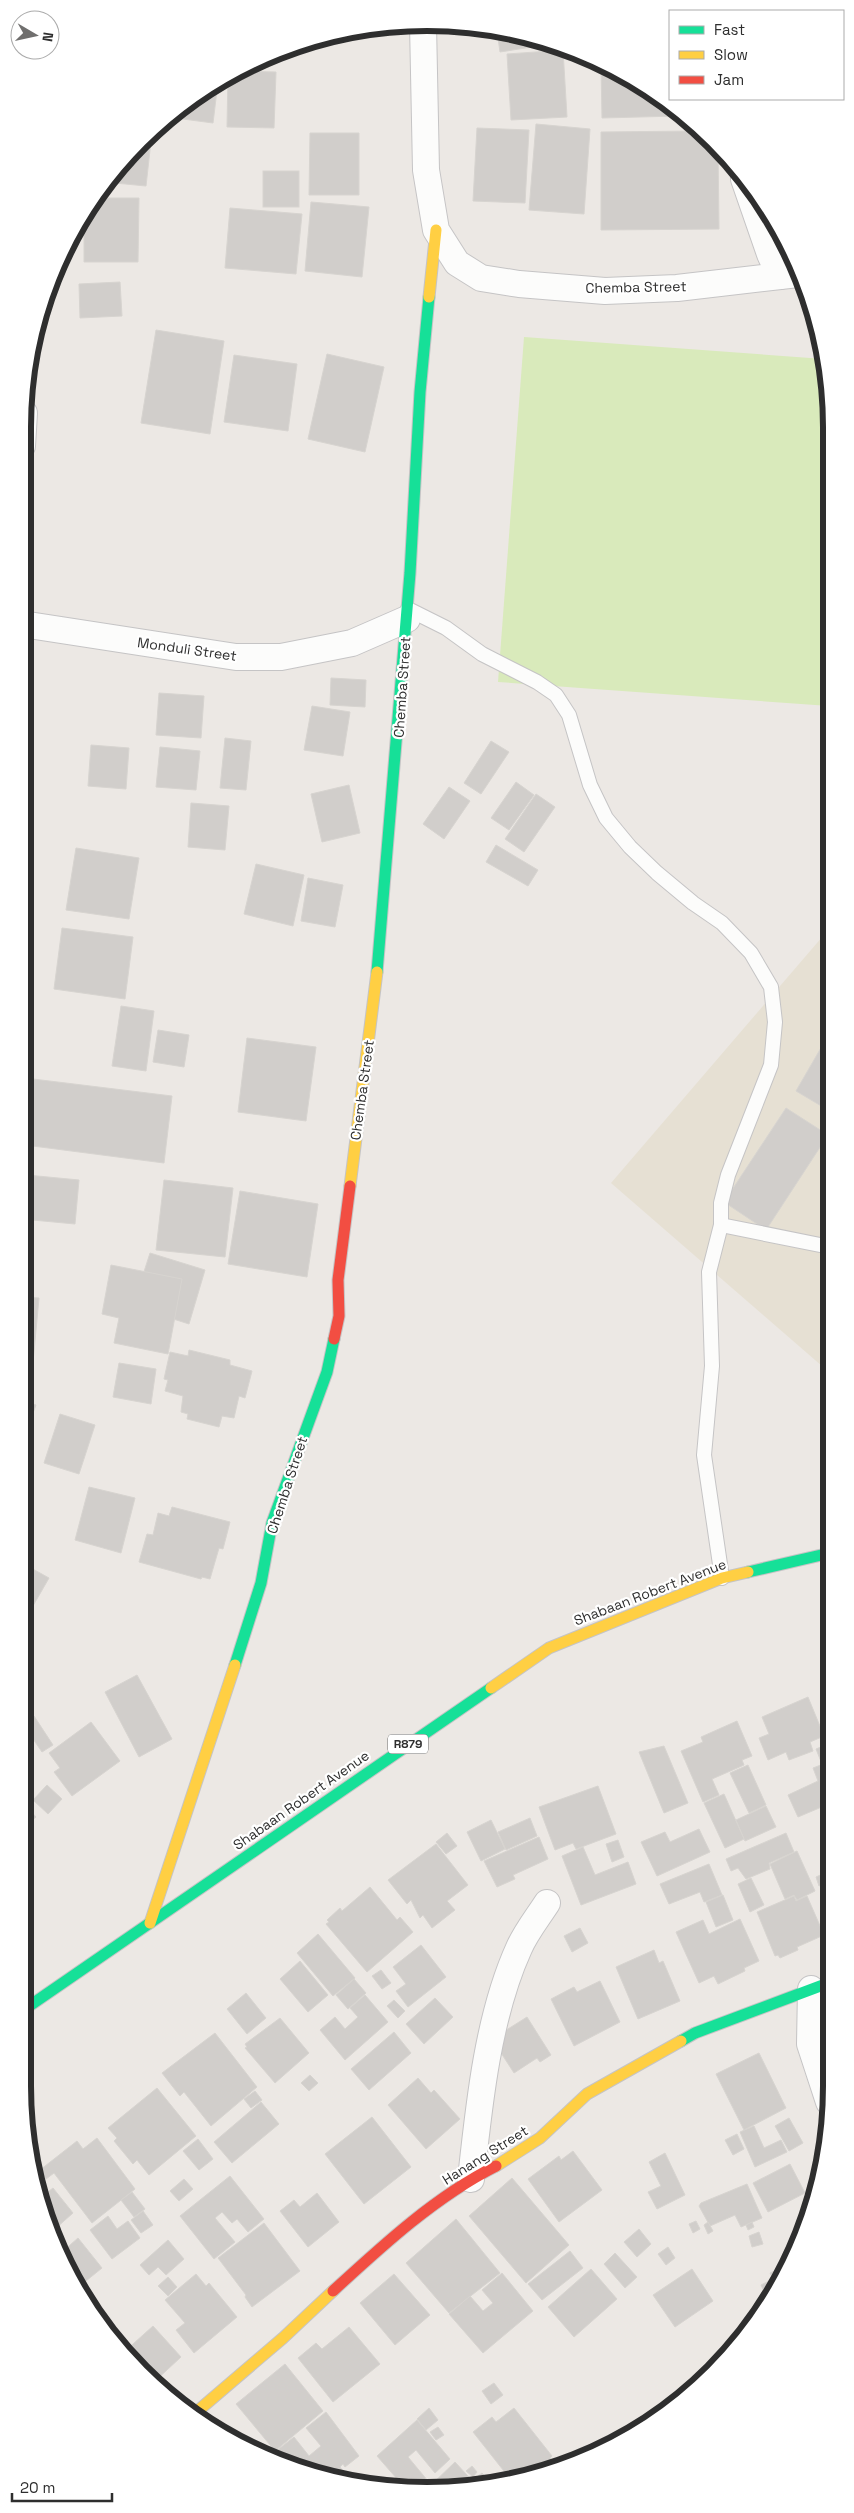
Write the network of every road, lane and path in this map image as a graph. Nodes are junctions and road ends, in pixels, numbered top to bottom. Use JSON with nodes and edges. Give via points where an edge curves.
{"nodes":[{"id":1,"x":423,"y":31,"type":"edge"},
{"id":2,"x":752,"y":201,"type":"edge"},
{"id":3,"x":436,"y":230,"type":"junction"},
{"id":4,"x":789,"y":275,"type":"edge"},
{"id":5,"x":407,"y":614,"type":"junction"},
{"id":6,"x":31,"y":625,"type":"edge"},
{"id":7,"x":721,"y":1225,"type":"junction"},
{"id":8,"x":823,"y":1246,"type":"edge"},
{"id":9,"x":823,"y":1555,"type":"edge"},
{"id":10,"x":722,"y":1578,"type":"junction"},
{"id":11,"x":548,"y":1903,"type":"dead end"},
{"id":12,"x":150,"y":1922,"type":"junction"},
{"id":13,"x":821,"y":1985,"type":"edge"},
{"id":14,"x":31,"y":2005,"type":"edge"},
{"id":15,"x":823,"y":2084,"type":"edge"},
{"id":16,"x":471,"y":2178,"type":"junction"},
{"id":17,"x":199,"y":2410,"type":"edge"}],
"edges":[{"from":1,"to":3,"type":"street","name":"Chemba Street","via":[[426,170]]},
{"from":2,"to":4,"type":"street","via":[[770,254]]},
{"from":3,"to":4,"type":"street","name":"Chemba Street","via":[[457,263],[481,278],[519,284],[605,291],[677,288]]},
{"from":3,"to":5,"type":"street","name":"Chemba Street","via":[[420,392]]},
{"from":5,"to":6,"type":"street","name":"Monduli Street","via":[[352,643],[272,657],[236,657]]},
{"from":5,"to":7,"type":"lane","via":[[446,628],[482,654],[556,695],[569,716],[590,785],[606,818],[657,873],[734,935],[751,953],[771,987],[775,1022],[771,1065],[728,1175],[721,1203]]},
{"from":5,"to":12,"type":"street","name":"Chemba Street","via":[[376,986],[338,1280],[339,1316],[327,1372],[272,1523],[260,1582],[236,1662]]},
{"from":7,"to":8,"type":"lane"},
{"from":7,"to":10,"type":"lane","via":[[709,1272],[712,1366],[704,1455]]},
{"from":9,"to":10,"type":"street","name":"Shabaan Robert Avenue","number":"R879"},
{"from":10,"to":12,"type":"street","name":"Shabaan Robert Avenue","number":"R879","via":[[549,1648]]},
{"from":11,"to":16,"type":"street","via":[[520,1946],[500,1998]]},
{"from":12,"to":14,"type":"street","name":"Shabaan Robert Avenue","number":"R879"},
{"from":13,"to":15,"type":"street","via":[[810,2044]]},
{"from":13,"to":16,"type":"street","name":"Hanang Street","via":[[695,2033],[588,2094],[540,2138]]},
{"from":16,"to":17,"type":"street","name":"Hanang Street","via":[[387,2242]]}]}
